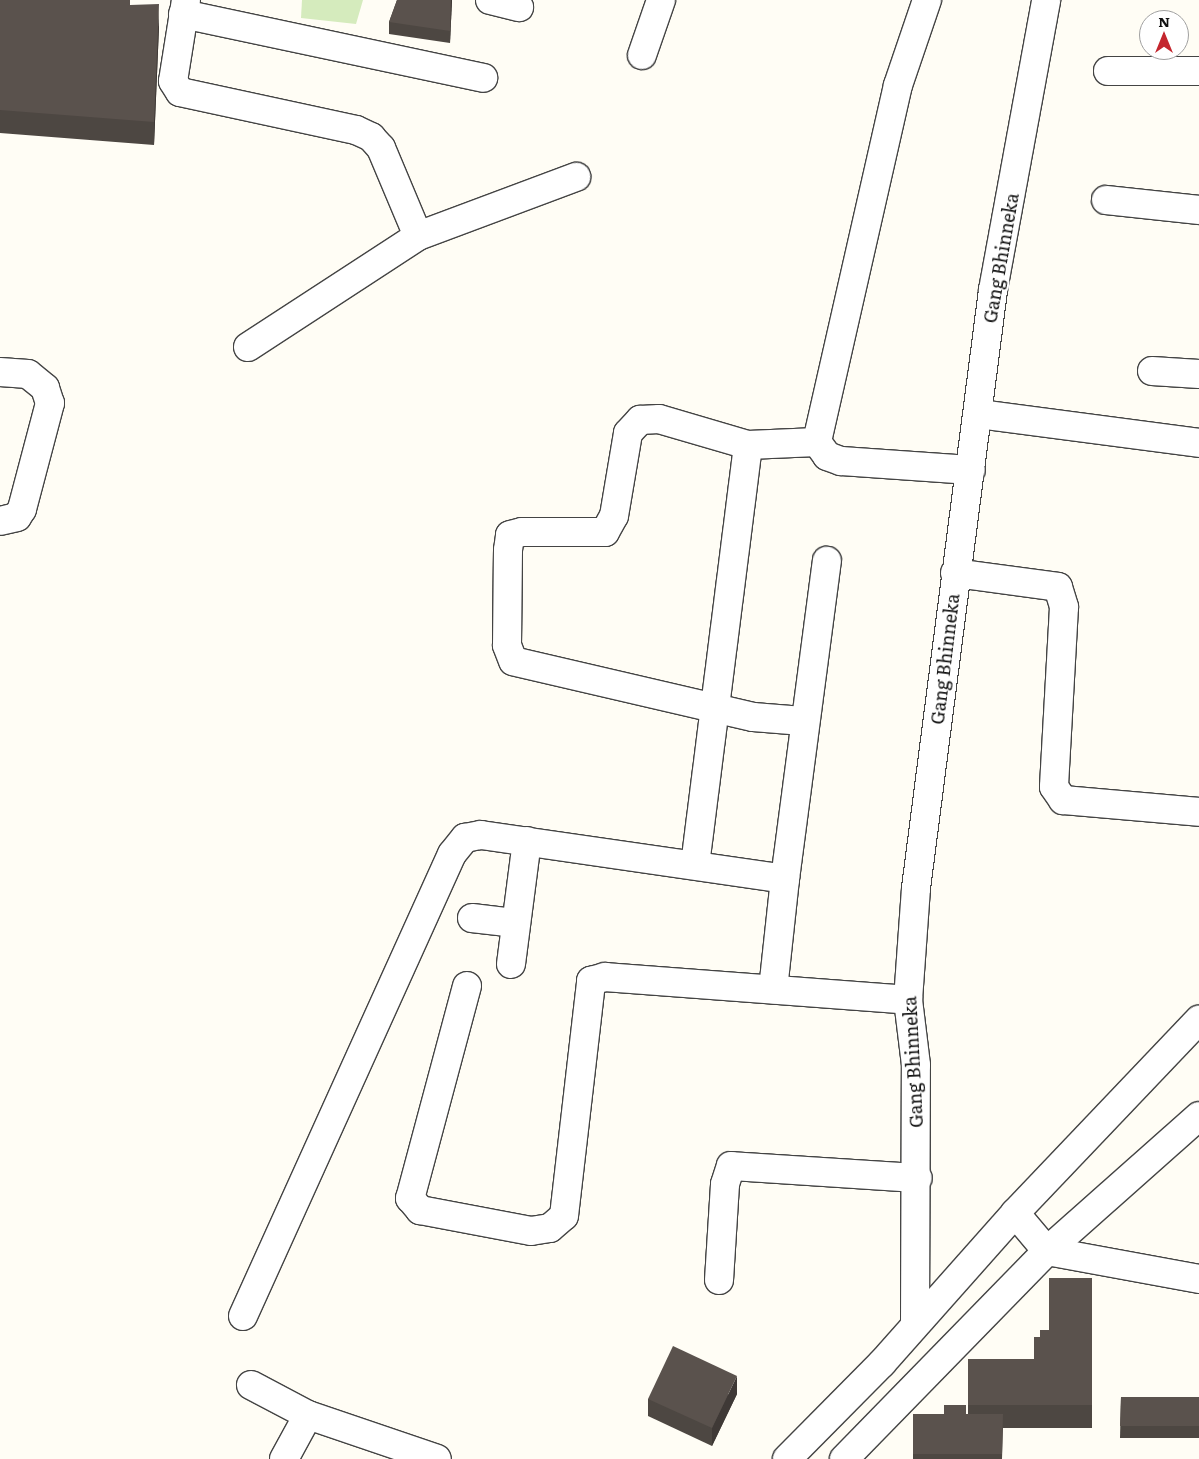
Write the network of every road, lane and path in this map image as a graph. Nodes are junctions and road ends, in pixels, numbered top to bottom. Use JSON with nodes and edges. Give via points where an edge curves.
{"nodes":[{"id":1,"x":490,"y":0,"type":"edge"},
{"id":2,"x":661,"y":0,"type":"edge"},
{"id":3,"x":927,"y":0,"type":"edge"},
{"id":4,"x":1046,"y":0,"type":"edge"},
{"id":5,"x":184,"y":7,"type":"edge"},
{"id":6,"x":519,"y":7,"type":"dead end"},
{"id":7,"x":642,"y":56,"type":"dead end"},
{"id":8,"x":1108,"y":71,"type":"dead end"},
{"id":9,"x":1199,"y":71,"type":"edge"},
{"id":10,"x":483,"y":78,"type":"dead end"},
{"id":11,"x":576,"y":177,"type":"dead end"},
{"id":12,"x":1106,"y":200,"type":"dead end"},
{"id":13,"x":1199,"y":210,"type":"edge"},
{"id":14,"x":418,"y":236,"type":"junction"},
{"id":15,"x":248,"y":347,"type":"dead end"},
{"id":16,"x":1152,"y":371,"type":"dead end"},
{"id":17,"x":0,"y":372,"type":"edge"},
{"id":18,"x":1199,"y":374,"type":"edge"},
{"id":19,"x":979,"y":414,"type":"junction"},
{"id":20,"x":817,"y":442,"type":"junction"},
{"id":21,"x":1199,"y":443,"type":"edge"},
{"id":22,"x":748,"y":445,"type":"junction"},
{"id":23,"x":971,"y":470,"type":"junction"},
{"id":24,"x":0,"y":521,"type":"edge"},
{"id":25,"x":827,"y":560,"type":"dead end"},
{"id":26,"x":955,"y":573,"type":"junction"},
{"id":27,"x":713,"y":708,"type":"junction"},
{"id":28,"x":803,"y":721,"type":"junction"},
{"id":29,"x":1199,"y":812,"type":"edge"},
{"id":30,"x":527,"y":841,"type":"junction"},
{"id":31,"x":695,"y":865,"type":"junction"},
{"id":32,"x":785,"y":879,"type":"junction"},
{"id":33,"x":472,"y":918,"type":"dead end"},
{"id":34,"x":514,"y":923,"type":"junction"},
{"id":35,"x":511,"y":964,"type":"dead end"},
{"id":36,"x":467,"y":986,"type":"dead end"},
{"id":37,"x":773,"y":989,"type":"junction"},
{"id":38,"x":908,"y":1000,"type":"junction"},
{"id":39,"x":1199,"y":1020,"type":"edge"},
{"id":40,"x":1199,"y":1116,"type":"edge"},
{"id":41,"x":918,"y":1178,"type":"junction"},
{"id":42,"x":1014,"y":1214,"type":"junction"},
{"id":43,"x":1047,"y":1251,"type":"junction"},
{"id":44,"x":719,"y":1280,"type":"dead end"},
{"id":45,"x":1199,"y":1280,"type":"edge"},
{"id":46,"x":243,"y":1316,"type":"dead end"},
{"id":47,"x":915,"y":1324,"type":"junction"},
{"id":48,"x":251,"y":1385,"type":"dead end"},
{"id":49,"x":308,"y":1416,"type":"junction"},
{"id":50,"x":421,"y":1457,"type":"edge"},
{"id":51,"x":845,"y":1458,"type":"edge"},
{"id":52,"x":284,"y":1459,"type":"edge"},
{"id":53,"x":787,"y":1459,"type":"edge"}],
"edges":[{"from":1,"to":6,"type":"street"},
{"from":2,"to":7,"type":"street"},
{"from":3,"to":20,"type":"street","via":[[898,85]]},
{"from":4,"to":19,"type":"street","name":"Gang Bhinneka","via":[[993,290]]},
{"from":5,"to":10,"type":"street"},
{"from":5,"to":14,"type":"street","via":[[173,81],[180,92],[356,130],[371,137],[382,148]]},
{"from":8,"to":9,"type":"street"},
{"from":11,"to":14,"type":"street"},
{"from":12,"to":13,"type":"street"},
{"from":14,"to":15,"type":"street"},
{"from":16,"to":18,"type":"street"},
{"from":17,"to":24,"type":"street","via":[[28,374],[45,388],[50,403],[22,509],[17,518]]},
{"from":19,"to":21,"type":"street"},
{"from":19,"to":23,"type":"street","name":"Gang Bhinneka"},
{"from":20,"to":22,"type":"street"},
{"from":20,"to":23,"type":"street","via":[[827,456],[841,461]]},
{"from":22,"to":27,"type":"street"},
{"from":22,"to":27,"type":"street","via":[[659,420],[640,420],[628,433],[614,516],[604,532],[522,532],[510,535],[508,550],[507,645],[513,661]]},
{"from":23,"to":26,"type":"street","name":"Gang Bhinneka"},
{"from":25,"to":28,"type":"street"},
{"from":26,"to":29,"type":"street","via":[[1058,587],[1064,607],[1054,787],[1063,800]]},
{"from":26,"to":38,"type":"street","name":"Gang Bhinneka","via":[[916,888]]},
{"from":27,"to":28,"type":"street"},
{"from":27,"to":31,"type":"street"},
{"from":28,"to":32,"type":"street"},
{"from":30,"to":31,"type":"street","via":[[590,854]]},
{"from":30,"to":34,"type":"street"},
{"from":30,"to":46,"type":"street","via":[[481,835],[465,838],[452,854]]},
{"from":31,"to":32,"type":"street"},
{"from":32,"to":37,"type":"street"},
{"from":33,"to":34,"type":"street"},
{"from":34,"to":35,"type":"street"},
{"from":36,"to":37,"type":"street","via":[[410,1198],[420,1210],[531,1231],[550,1228],[564,1216],[591,981],[605,976]]},
{"from":37,"to":38,"type":"street"},
{"from":38,"to":41,"type":"street","name":"Gang Bhinneka","via":[[916,1065]]},
{"from":39,"to":42,"type":"street"},
{"from":40,"to":43,"type":"street"},
{"from":41,"to":44,"type":"street","via":[[731,1166],[725,1184]]},
{"from":41,"to":47,"type":"street","name":"Gang Bhinneka"},
{"from":42,"to":43,"type":"street"},
{"from":42,"to":47,"type":"street"},
{"from":43,"to":45,"type":"street"},
{"from":43,"to":51,"type":"street"},
{"from":47,"to":53,"type":"street"},
{"from":48,"to":49,"type":"street"},
{"from":49,"to":50,"type":"street"},
{"from":49,"to":52,"type":"street"}]}
